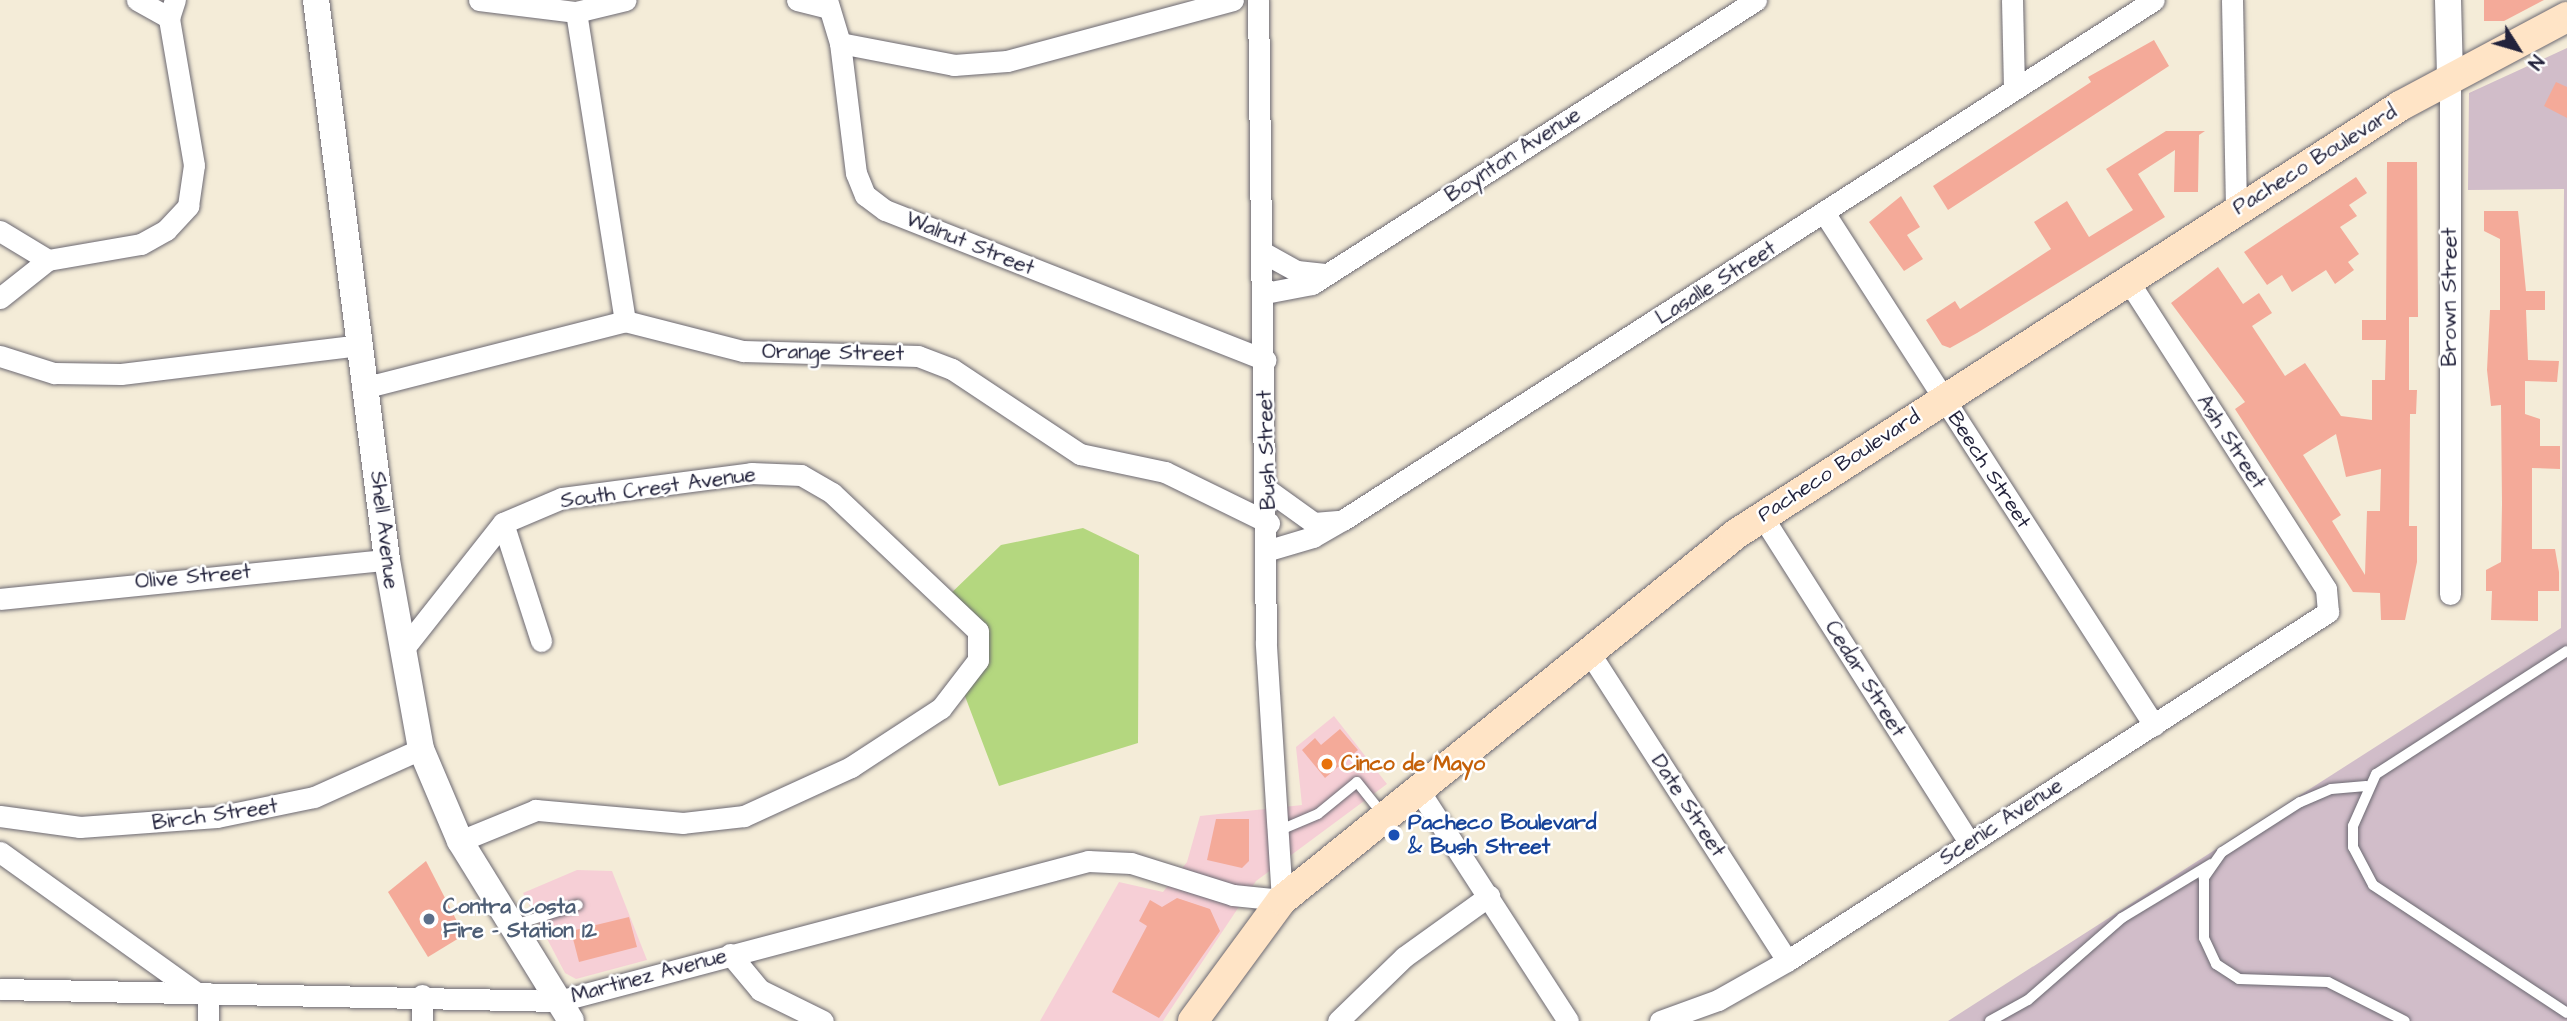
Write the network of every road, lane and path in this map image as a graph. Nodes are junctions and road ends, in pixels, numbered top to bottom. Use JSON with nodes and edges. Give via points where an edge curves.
{"nodes":[{"id":1,"x":137,"y":0,"type":"edge"},
{"id":2,"x":316,"y":0,"type":"edge"},
{"id":3,"x":479,"y":0,"type":"edge"},
{"id":4,"x":626,"y":0,"type":"edge"},
{"id":5,"x":797,"y":0,"type":"edge"},
{"id":6,"x":1233,"y":0,"type":"edge"},
{"id":7,"x":1258,"y":0,"type":"edge"},
{"id":8,"x":1756,"y":0,"type":"edge"},
{"id":9,"x":2012,"y":0,"type":"edge"},
{"id":10,"x":2154,"y":0,"type":"edge"},
{"id":11,"x":2232,"y":0,"type":"edge"},
{"id":12,"x":2448,"y":0,"type":"edge"},
{"id":13,"x":2567,"y":0,"type":"edge"},
{"id":14,"x":828,"y":4,"type":"edge"},
{"id":15,"x":172,"y":9,"type":"edge"},
{"id":16,"x":576,"y":12,"type":"junction"},
{"id":17,"x":2567,"y":15,"type":"edge"},
{"id":18,"x":840,"y":43,"type":"junction"},
{"id":19,"x":2450,"y":76,"type":"junction"},
{"id":20,"x":2014,"y":88,"type":"junction"},
{"id":21,"x":2236,"y":210,"type":"junction"},
{"id":22,"x":1825,"y":214,"type":"junction"},
{"id":23,"x":0,"y":231,"type":"edge"},
{"id":24,"x":1264,"y":253,"type":"junction"},
{"id":25,"x":48,"y":260,"type":"junction"},
{"id":26,"x":1327,"y":274,"type":"junction"},
{"id":27,"x":2127,"y":280,"type":"junction"},
{"id":28,"x":1265,"y":293,"type":"junction"},
{"id":29,"x":0,"y":298,"type":"edge"},
{"id":30,"x":625,"y":321,"type":"junction"},
{"id":31,"x":361,"y":345,"type":"junction"},
{"id":32,"x":0,"y":356,"type":"edge"},
{"id":33,"x":1265,"y":360,"type":"junction"},
{"id":34,"x":367,"y":387,"type":"junction"},
{"id":35,"x":1943,"y":399,"type":"junction"},
{"id":36,"x":1268,"y":490,"type":"junction"},
{"id":37,"x":1762,"y":516,"type":"junction"},
{"id":38,"x":1343,"y":520,"type":"junction"},
{"id":39,"x":503,"y":523,"type":"junction"},
{"id":40,"x":1269,"y":523,"type":"junction"},
{"id":41,"x":1269,"y":550,"type":"junction"},
{"id":42,"x":387,"y":560,"type":"junction"},
{"id":43,"x":2450,"y":594,"type":"dead end"},
{"id":44,"x":0,"y":600,"type":"edge"},
{"id":45,"x":2332,"y":605,"type":"joint"},
{"id":46,"x":541,"y":641,"type":"dead end"},
{"id":47,"x":2567,"y":651,"type":"edge"},
{"id":48,"x":401,"y":652,"type":"junction"},
{"id":49,"x":1589,"y":652,"type":"junction"},
{"id":50,"x":2154,"y":725,"type":"junction"},
{"id":51,"x":421,"y":749,"type":"junction"},
{"id":52,"x":2366,"y":786,"type":"junction"},
{"id":53,"x":1418,"y":789,"type":"junction"},
{"id":54,"x":0,"y":816,"type":"edge"},
{"id":55,"x":1384,"y":816,"type":"junction"},
{"id":56,"x":1276,"y":831,"type":"junction"},
{"id":57,"x":460,"y":841,"type":"junction"},
{"id":58,"x":1969,"y":842,"type":"junction"},
{"id":59,"x":0,"y":852,"type":"edge"},
{"id":60,"x":2211,"y":864,"type":"junction"},
{"id":61,"x":1489,"y":896,"type":"junction"},
{"id":62,"x":1282,"y":900,"type":"junction"},
{"id":63,"x":578,"y":905,"type":"dead end"},
{"id":64,"x":512,"y":926,"type":"junction"},
{"id":65,"x":730,"y":954,"type":"junction"},
{"id":66,"x":1787,"y":961,"type":"junction"},
{"id":67,"x":0,"y":989,"type":"edge"},
{"id":68,"x":203,"y":993,"type":"junction"},
{"id":69,"x":422,"y":995,"type":"junction"},
{"id":70,"x":565,"y":1011,"type":"edge"},
{"id":71,"x":2567,"y":1013,"type":"edge"},
{"id":72,"x":208,"y":1021,"type":"edge"},
{"id":73,"x":422,"y":1021,"type":"edge"},
{"id":74,"x":823,"y":1021,"type":"edge"},
{"id":75,"x":1193,"y":1021,"type":"edge"},
{"id":76,"x":1338,"y":1021,"type":"edge"},
{"id":77,"x":1569,"y":1021,"type":"edge"},
{"id":78,"x":1660,"y":1021,"type":"edge"},
{"id":79,"x":1990,"y":1021,"type":"edge"},
{"id":80,"x":2405,"y":1021,"type":"edge"}],
"edges":[{"from":1,"to":15,"type":"street"},
{"from":2,"to":31,"type":"street","name":"Shell Avenue"},
{"from":3,"to":16,"type":"street"},
{"from":4,"to":16,"type":"street"},
{"from":5,"to":14,"type":"street"},
{"from":6,"to":18,"type":"street","via":[[1007,61],[954,65]]},
{"from":7,"to":24,"type":"street","name":"Bush Street"},
{"from":8,"to":26,"type":"street","name":"Boynton Avenue"},
{"from":9,"to":20,"type":"street"},
{"from":10,"to":20,"type":"street","name":"Lasalle Street"},
{"from":11,"to":21,"type":"street"},
{"from":12,"to":19,"type":"street","name":"Brown Street"},
{"from":13,"to":17,"type":"lane"},
{"from":14,"to":18,"type":"street","name":"Walnut Street"},
{"from":15,"to":25,"type":"street","via":[[194,165],[188,206],[166,230],[141,244]]},
{"from":16,"to":30,"type":"street"},
{"from":17,"to":19,"type":"main road","name":"Pacheco Boulevard"},
{"from":18,"to":33,"type":"street","name":"Walnut Street","via":[[856,173],[865,195],[884,210]]},
{"from":19,"to":21,"type":"main road","name":"Pacheco Boulevard"},
{"from":19,"to":43,"type":"street","name":"Brown Street"},
{"from":20,"to":22,"type":"street","name":"Lasalle Street"},
{"from":21,"to":27,"type":"main road","name":"Pacheco Boulevard"},
{"from":22,"to":35,"type":"street","name":"Beech Street"},
{"from":22,"to":38,"type":"street","name":"Lasalle Street"},
{"from":23,"to":25,"type":"street"},
{"from":24,"to":26,"type":"street","via":[[1297,271]]},
{"from":24,"to":28,"type":"street","name":"Bush Street"},
{"from":25,"to":29,"type":"street"},
{"from":26,"to":28,"type":"street","name":"Boynton Avenue","via":[[1312,284]]},
{"from":27,"to":35,"type":"main road","name":"Pacheco Boulevard"},
{"from":27,"to":45,"type":"street","name":"Ash Street"},
{"from":28,"to":33,"type":"street","name":"Bush Street"},
{"from":30,"to":34,"type":"street","name":"Orange Street"},
{"from":30,"to":40,"type":"street","name":"Orange Street","via":[[743,351],[918,356],[952,369],[1080,454],[1165,472]]},
{"from":31,"to":32,"type":"street","via":[[121,374],[54,373]]},
{"from":31,"to":34,"type":"street","name":"Shell Avenue"},
{"from":33,"to":36,"type":"street","name":"Bush Street"},
{"from":34,"to":42,"type":"street","name":"Shell Avenue"},
{"from":35,"to":37,"type":"main road","name":"Pacheco Boulevard"},
{"from":35,"to":50,"type":"street","name":"Beech Street"},
{"from":36,"to":38,"type":"street","via":[[1314,523]]},
{"from":36,"to":40,"type":"street","name":"Bush Street"},
{"from":37,"to":49,"type":"main road","name":"Pacheco Boulevard"},
{"from":37,"to":58,"type":"street","name":"Cedar Street"},
{"from":38,"to":41,"type":"street","name":"Lasalle Street","via":[[1313,537]]},
{"from":39,"to":46,"type":"street"},
{"from":39,"to":48,"type":"street","name":"South Crest Avenue"},
{"from":39,"to":57,"type":"street","name":"South Crest Avenue","via":[[562,498],[751,472],[801,475],[832,493],[978,631],[978,660],[941,708],[851,767],[744,816],[682,824],[536,810]]},
{"from":40,"to":41,"type":"street","name":"Bush Street"},
{"from":41,"to":56,"type":"street","name":"Bush Street","via":[[1266,643]]},
{"from":42,"to":44,"type":"street","name":"Olive Street"},
{"from":42,"to":48,"type":"street","name":"Shell Avenue"},
{"from":45,"to":50,"type":"street","name":"Scenic Avenue","via":[[2322,618]]},
{"from":47,"to":52,"type":"lane"},
{"from":48,"to":51,"type":"street","name":"Shell Avenue"},
{"from":49,"to":53,"type":"main road","name":"Pacheco Boulevard"},
{"from":49,"to":66,"type":"street","name":"Date Street"},
{"from":50,"to":58,"type":"street","name":"Scenic Avenue"},
{"from":51,"to":54,"type":"street","name":"Birch Street","via":[[314,797],[217,817],[80,827]]},
{"from":51,"to":57,"type":"street","name":"Shell Avenue"},
{"from":52,"to":60,"type":"lane","via":[[2331,789],[2300,802],[2236,841]]},
{"from":52,"to":71,"type":"lane","via":[[2353,825],[2353,847],[2373,885]]},
{"from":53,"to":55,"type":"main road","name":"Pacheco Boulevard"},
{"from":53,"to":61,"type":"street"},
{"from":55,"to":56,"type":"lane","via":[[1357,782],[1318,814]]},
{"from":55,"to":62,"type":"main road","name":"Pacheco Boulevard"},
{"from":56,"to":62,"type":"street","name":"Bush Street"},
{"from":57,"to":64,"type":"street","name":"Shell Avenue"},
{"from":58,"to":66,"type":"street","name":"Scenic Avenue"},
{"from":59,"to":68,"type":"street"},
{"from":60,"to":79,"type":"lane","via":[[2122,918],[2028,1000]]},
{"from":60,"to":80,"type":"lane","via":[[2202,896],[2204,938],[2227,973],[2251,981],[2328,982]]},
{"from":61,"to":76,"type":"street","via":[[1404,957]]},
{"from":61,"to":77,"type":"street"},
{"from":62,"to":65,"type":"street","name":"Martinez Avenue","via":[[1233,895],[1131,863],[1088,861]]},
{"from":62,"to":75,"type":"main road","name":"Pacheco Boulevard"},
{"from":63,"to":64,"type":"lane"},
{"from":64,"to":70,"type":"street","name":"Shell Avenue"},
{"from":65,"to":70,"type":"street","name":"Martinez Avenue"},
{"from":65,"to":74,"type":"street","via":[[760,990]]},
{"from":66,"to":78,"type":"street","name":"Scenic Avenue","via":[[1718,1000]]},
{"from":67,"to":68,"type":"street","name":"Martinez Avenue"},
{"from":68,"to":69,"type":"street","name":"Martinez Avenue"},
{"from":68,"to":72,"type":"street"},
{"from":69,"to":70,"type":"street","name":"Martinez Avenue"},
{"from":69,"to":73,"type":"street"}]}
